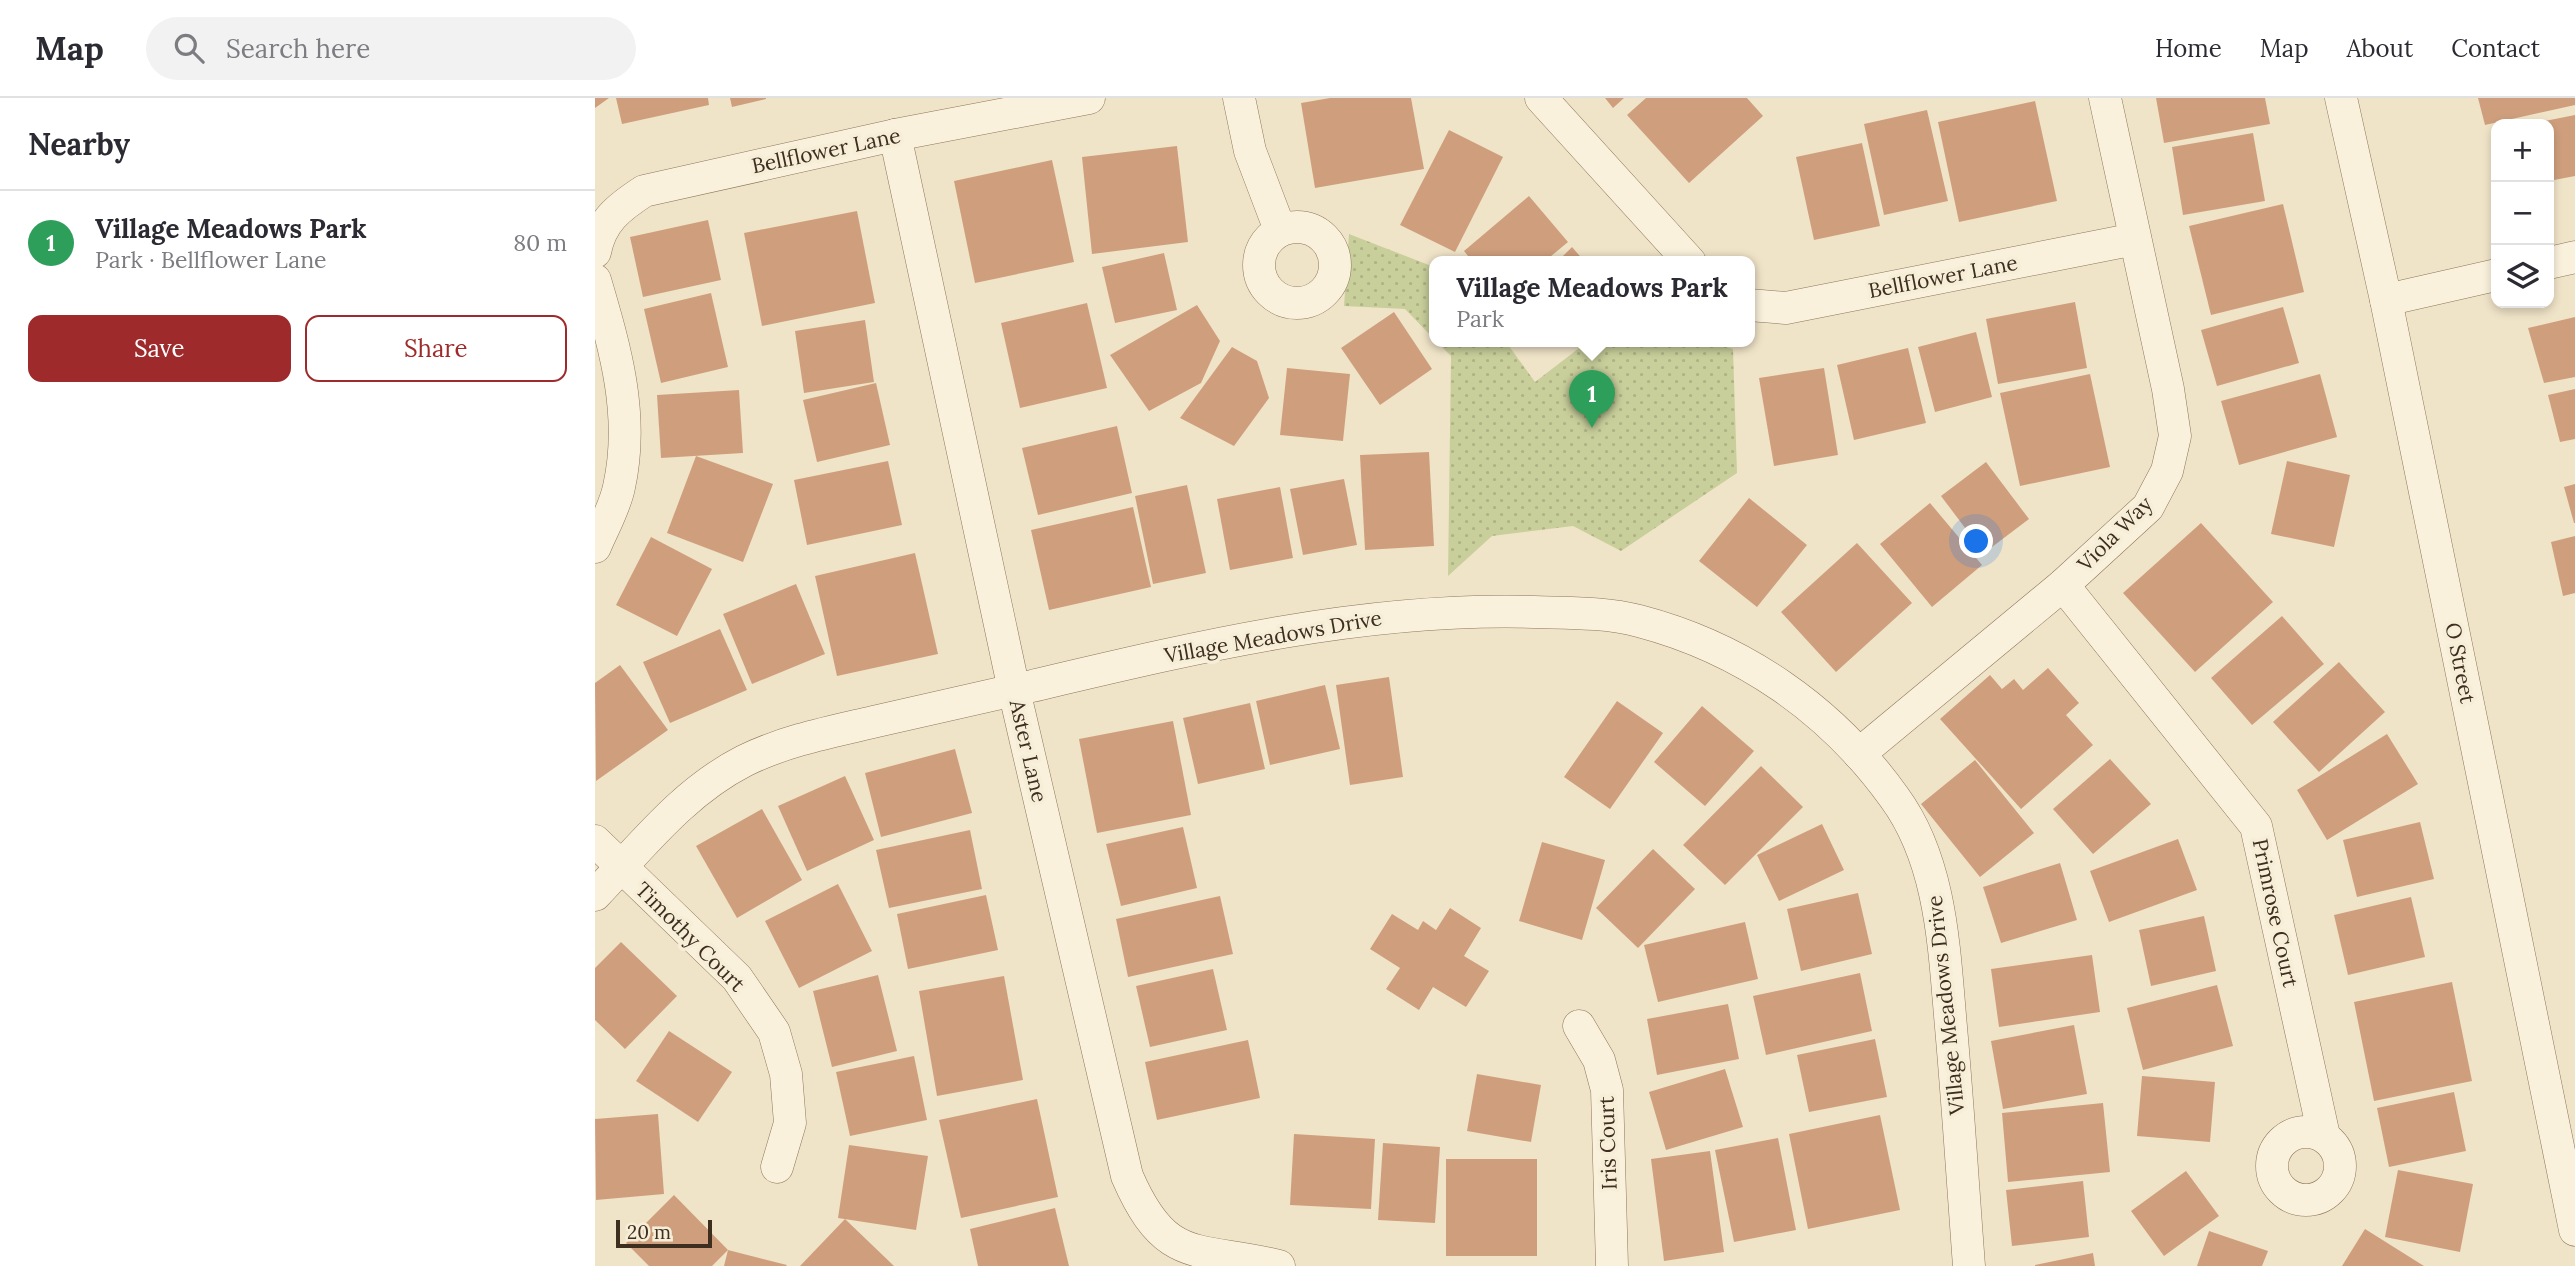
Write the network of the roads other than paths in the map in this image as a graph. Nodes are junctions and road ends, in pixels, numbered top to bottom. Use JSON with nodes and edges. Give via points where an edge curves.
{"nodes":[{"id":1,"x":1089,"y":98,"type":"edge"},
{"id":2,"x":1239,"y":98,"type":"edge"},
{"id":3,"x":1541,"y":98,"type":"edge"},
{"id":4,"x":2105,"y":98,"type":"edge"},
{"id":5,"x":2341,"y":98,"type":"edge"},
{"id":6,"x":895,"y":135,"type":"junction"},
{"id":7,"x":1280,"y":230,"type":"dead end"},
{"id":8,"x":2136,"y":239,"type":"junction"},
{"id":9,"x":595,"y":252,"type":"edge"},
{"id":10,"x":1685,"y":256,"type":"edge"},
{"id":11,"x":2575,"y":257,"type":"edge"},
{"id":12,"x":2554,"y":262,"type":"edge"},
{"id":13,"x":2491,"y":276,"type":"edge"},
{"id":14,"x":595,"y":280,"type":"edge"},
{"id":15,"x":2386,"y":300,"type":"junction"},
{"id":16,"x":1755,"y":305,"type":"edge"},
{"id":17,"x":595,"y":547,"type":"edge"},
{"id":18,"x":2063,"y":585,"type":"junction"},
{"id":19,"x":1014,"y":690,"type":"junction"},
{"id":20,"x":1859,"y":754,"type":"junction"},
{"id":21,"x":595,"y":841,"type":"edge"},
{"id":22,"x":621,"y":868,"type":"junction"},
{"id":23,"x":595,"y":895,"type":"edge"},
{"id":24,"x":1579,"y":1026,"type":"dead end"},
{"id":25,"x":2324,"y":1136,"type":"dead end"},
{"id":26,"x":776,"y":1167,"type":"dead end"},
{"id":27,"x":2575,"y":1230,"type":"edge"},
{"id":28,"x":1279,"y":1266,"type":"edge"},
{"id":29,"x":1612,"y":1266,"type":"edge"},
{"id":30,"x":1967,"y":1266,"type":"edge"}],
"edges":[{"from":1,"to":6,"type":"street","name":"Bellflower Lane"},
{"from":2,"to":7,"type":"street","via":[[1250,151]]},
{"from":3,"to":10,"type":"street"},
{"from":4,"to":8,"type":"street","name":"Viola Way"},
{"from":5,"to":15,"type":"street","name":"O Street"},
{"from":6,"to":9,"type":"street","name":"Bellflower Lane","via":[[644,191],[617,208],[599,232]]},
{"from":6,"to":19,"type":"street","name":"Aster Lane"},
{"from":8,"to":16,"type":"street","name":"Bellflower Lane","via":[[1786,307]]},
{"from":8,"to":18,"type":"street","name":"Viola Way","via":[[2175,436],[2167,471],[2148,507]]},
{"from":11,"to":12,"type":"street"},
{"from":13,"to":15,"type":"street"},
{"from":14,"to":17,"type":"street","via":[[619,363],[626,432],[619,488]]},
{"from":15,"to":27,"type":"street","name":"O Street"},
{"from":18,"to":20,"type":"street","name":"Viola Way"},
{"from":18,"to":25,"type":"street","name":"Primrose Court","via":[[2256,826]]},
{"from":19,"to":20,"type":"street","name":"Village Meadows Drive","via":[[1179,651],[1350,620],[1478,610],[1582,613],[1636,620],[1727,652],[1786,687]]},
{"from":19,"to":22,"type":"street","name":"Village Meadows Drive","via":[[813,736],[743,761],[675,808]]},
{"from":19,"to":28,"type":"street","name":"Aster Lane","via":[[1104,1085],[1127,1176],[1142,1212],[1165,1240],[1199,1255]]},
{"from":20,"to":30,"type":"street","name":"Village Meadows Drive","via":[[1897,799],[1920,845],[1935,891],[1950,1015]]},
{"from":21,"to":22,"type":"street"},
{"from":22,"to":23,"type":"street","name":"Village Meadows Drive"},
{"from":22,"to":26,"type":"street","name":"Timothy Court","via":[[737,978],[774,1032],[786,1074],[790,1123]]},
{"from":24,"to":29,"type":"street","name":"Iris Court","via":[[1598,1060],[1607,1090]]}]}
